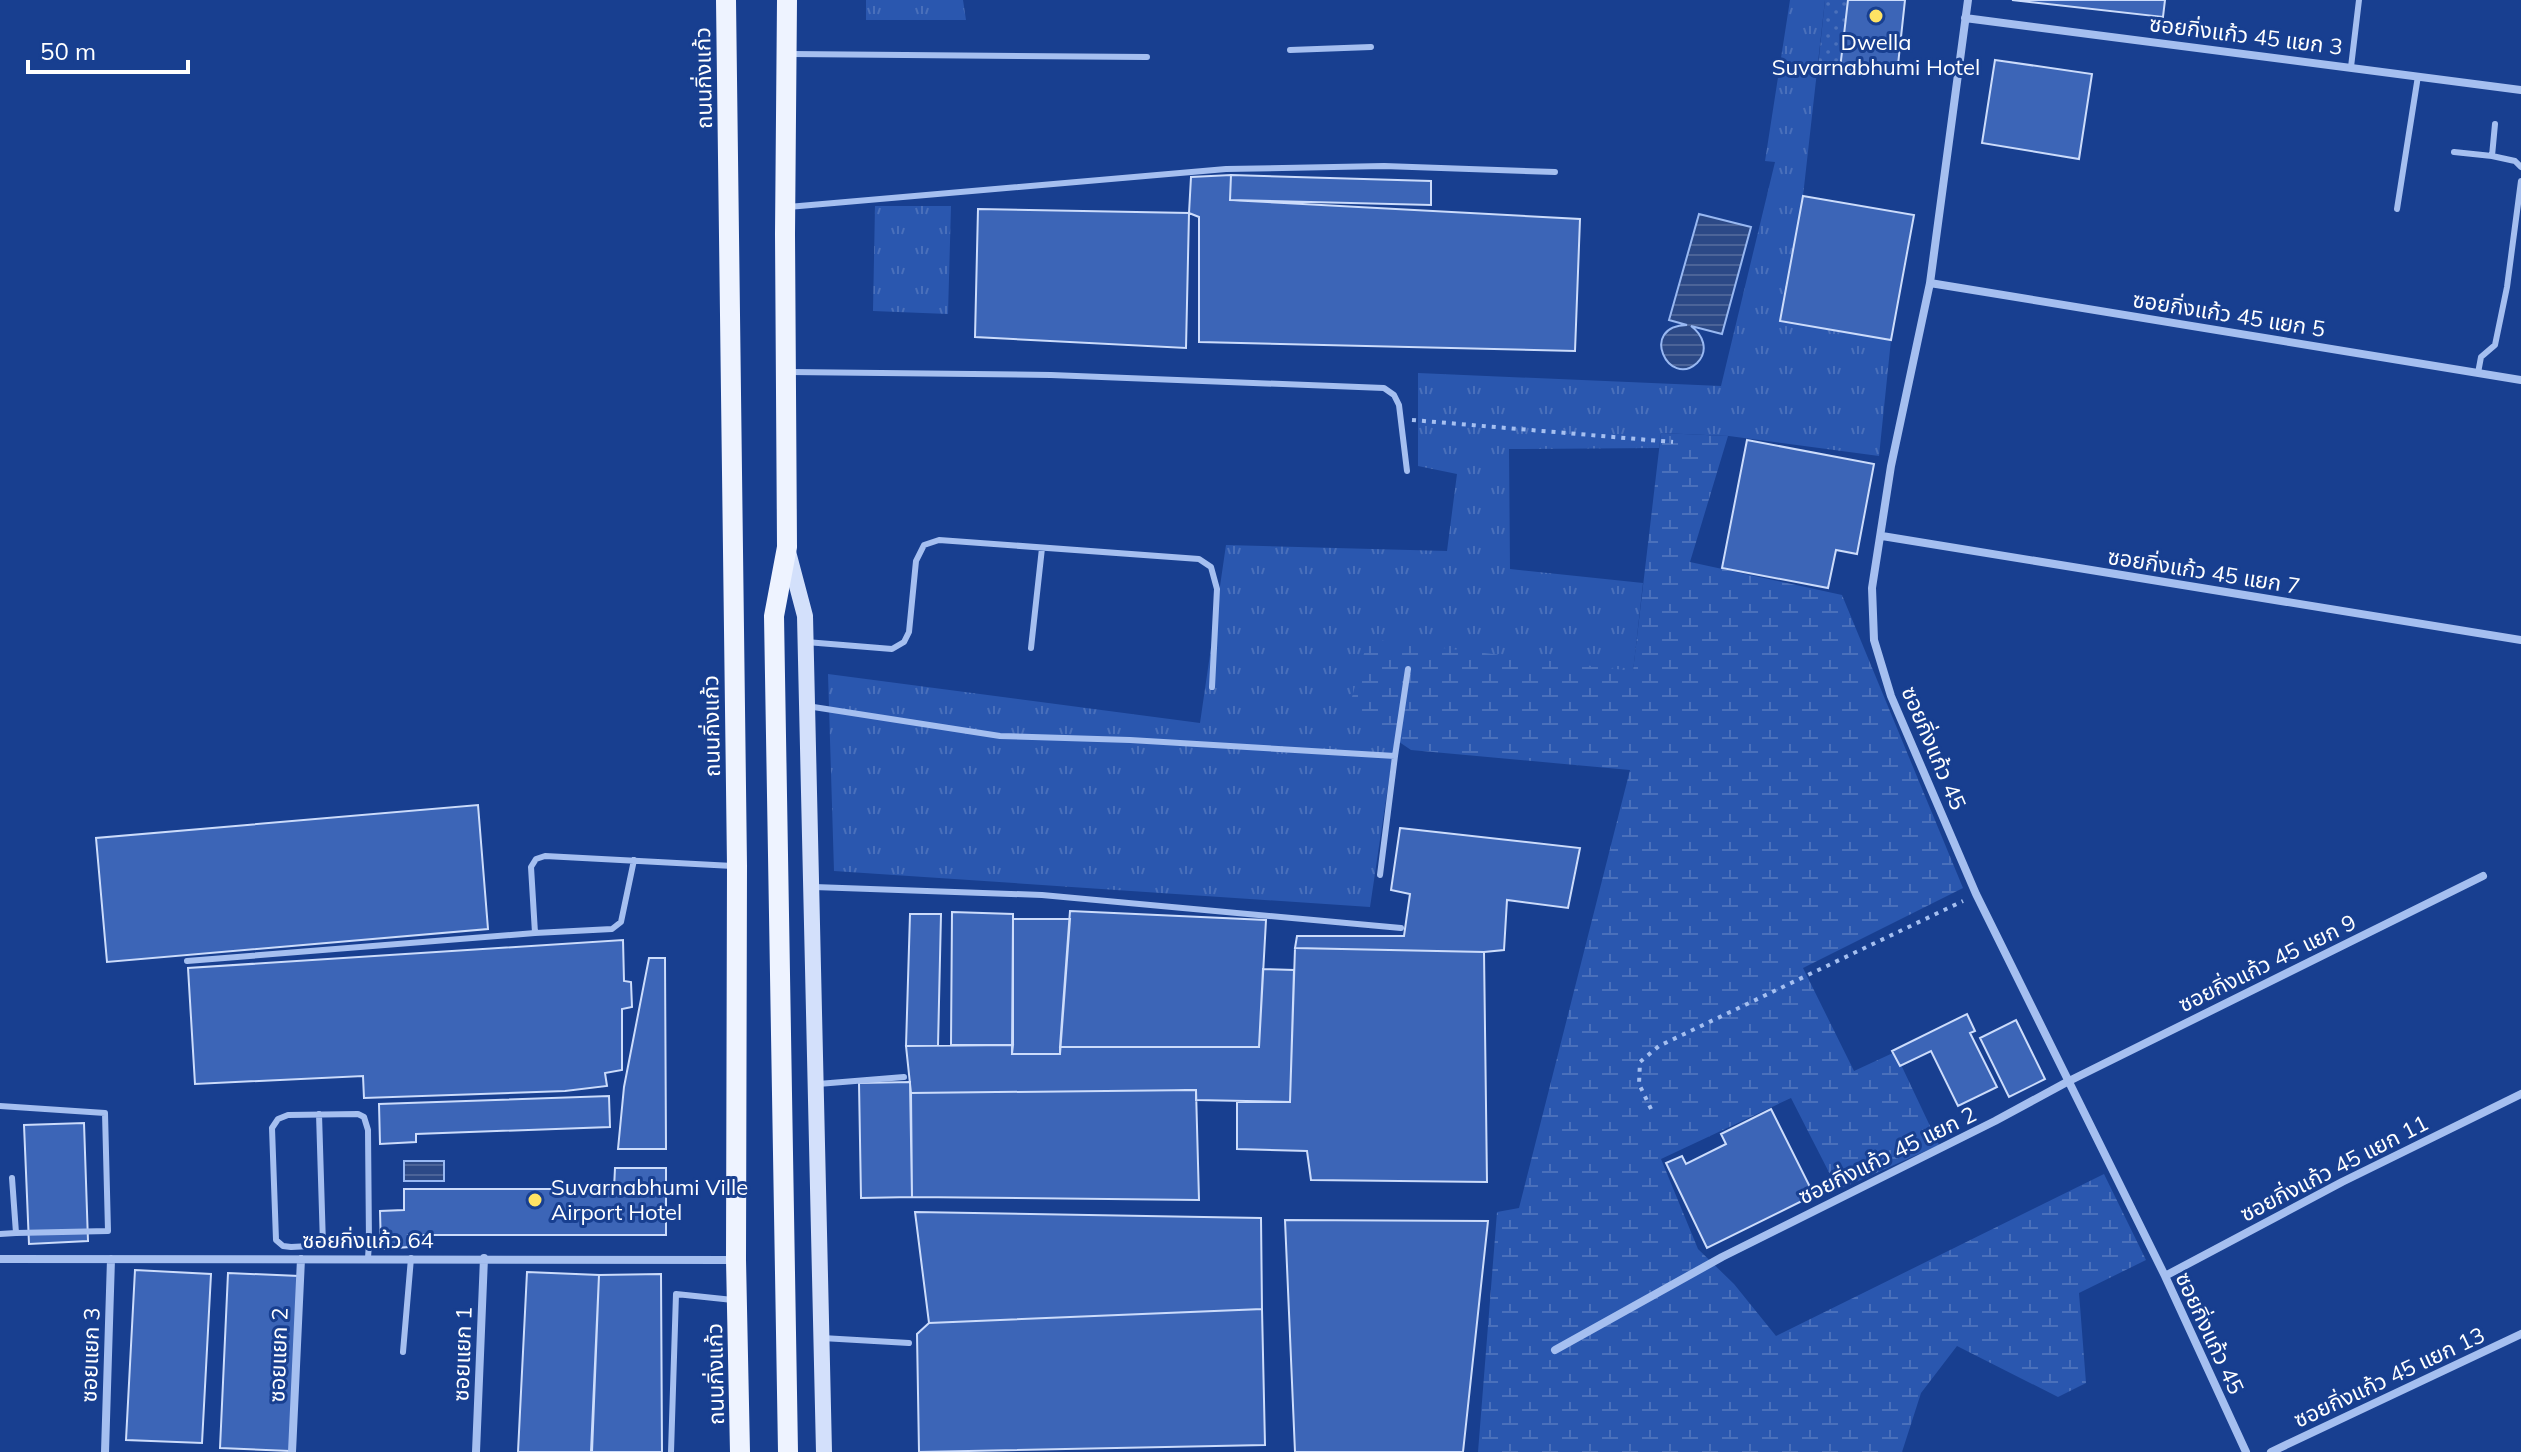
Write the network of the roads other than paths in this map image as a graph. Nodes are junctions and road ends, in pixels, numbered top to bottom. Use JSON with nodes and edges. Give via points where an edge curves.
{"nodes":[{"id":1,"x":726,"y":0,"type":"edge"},
{"id":2,"x":787,"y":0,"type":"edge"},
{"id":3,"x":1968,"y":0,"type":"edge"},
{"id":4,"x":2359,"y":0,"type":"edge"},
{"id":5,"x":1965,"y":18,"type":"junction"},
{"id":6,"x":1371,"y":47,"type":"dead end"},
{"id":7,"x":1290,"y":50,"type":"dead end"},
{"id":8,"x":786,"y":54,"type":"junction"},
{"id":9,"x":1147,"y":57,"type":"dead end"},
{"id":10,"x":2351,"y":67,"type":"junction"},
{"id":11,"x":2418,"y":76,"type":"junction"},
{"id":12,"x":2521,"y":90,"type":"edge"},
{"id":13,"x":2495,"y":124,"type":"dead end"},
{"id":14,"x":2454,"y":152,"type":"dead end"},
{"id":15,"x":2492,"y":156,"type":"junction"},
{"id":16,"x":2521,"y":167,"type":"edge"},
{"id":17,"x":1555,"y":172,"type":"dead end"},
{"id":18,"x":2521,"y":181,"type":"edge"},
{"id":19,"x":785,"y":207,"type":"junction"},
{"id":20,"x":2397,"y":209,"type":"dead end"},
{"id":21,"x":1930,"y":283,"type":"junction"},
{"id":22,"x":785,"y":372,"type":"junction"},
{"id":23,"x":2478,"y":373,"type":"junction"},
{"id":24,"x":2521,"y":380,"type":"edge"},
{"id":25,"x":1407,"y":471,"type":"dead end"},
{"id":26,"x":1882,"y":536,"type":"junction"},
{"id":27,"x":787,"y":547,"type":"junction"},
{"id":28,"x":1042,"y":548,"type":"junction"},
{"id":29,"x":2521,"y":640,"type":"edge"},
{"id":30,"x":806,"y":642,"type":"junction"},
{"id":31,"x":1031,"y":648,"type":"dead end"},
{"id":32,"x":1408,"y":669,"type":"dead end"},
{"id":33,"x":1212,"y":687,"type":"dead end"},
{"id":34,"x":807,"y":706,"type":"junction"},
{"id":35,"x":1395,"y":756,"type":"junction"},
{"id":36,"x":634,"y":860,"type":"junction"},
{"id":37,"x":737,"y":866,"type":"junction"},
{"id":38,"x":1380,"y":875,"type":"dead end"},
{"id":39,"x":2483,"y":876,"type":"dead end"},
{"id":40,"x":812,"y":887,"type":"junction"},
{"id":41,"x":1401,"y":928,"type":"dead end"},
{"id":42,"x":535,"y":933,"type":"junction"},
{"id":43,"x":187,"y":961,"type":"dead end"},
{"id":44,"x":904,"y":1077,"type":"dead end"},
{"id":45,"x":2067,"y":1082,"type":"junction"},
{"id":46,"x":815,"y":1084,"type":"junction"},
{"id":47,"x":2521,"y":1094,"type":"edge"},
{"id":48,"x":0,"y":1106,"type":"edge"},
{"id":49,"x":319,"y":1114,"type":"junction"},
{"id":50,"x":12,"y":1178,"type":"dead end"},
{"id":51,"x":16,"y":1233,"type":"junction"},
{"id":52,"x":0,"y":1234,"type":"edge"},
{"id":53,"x":369,"y":1243,"type":"junction"},
{"id":54,"x":323,"y":1245,"type":"junction"},
{"id":55,"x":368,"y":1258,"type":"junction"},
{"id":56,"x":411,"y":1258,"type":"junction"},
{"id":57,"x":484,"y":1258,"type":"junction"},
{"id":58,"x":0,"y":1259,"type":"edge"},
{"id":59,"x":111,"y":1259,"type":"junction"},
{"id":60,"x":301,"y":1259,"type":"junction"},
{"id":61,"x":736,"y":1260,"type":"junction"},
{"id":62,"x":2165,"y":1276,"type":"junction"},
{"id":63,"x":737,"y":1301,"type":"junction"},
{"id":64,"x":2521,"y":1334,"type":"edge"},
{"id":65,"x":822,"y":1338,"type":"junction"},
{"id":66,"x":909,"y":1343,"type":"dead end"},
{"id":67,"x":1555,"y":1350,"type":"dead end"},
{"id":68,"x":403,"y":1352,"type":"dead end"},
{"id":69,"x":105,"y":1452,"type":"edge"},
{"id":70,"x":292,"y":1452,"type":"edge"},
{"id":71,"x":476,"y":1452,"type":"edge"},
{"id":72,"x":671,"y":1452,"type":"edge"},
{"id":73,"x":740,"y":1452,"type":"edge"},
{"id":74,"x":788,"y":1452,"type":"edge"},
{"id":75,"x":824,"y":1452,"type":"edge"},
{"id":76,"x":2246,"y":1452,"type":"edge"},
{"id":77,"x":2271,"y":1452,"type":"edge"}],
"edges":[{"from":1,"to":37,"type":"main road","name":"ถนนกิ่งแก้ว"},
{"from":2,"to":8,"type":"main road"},
{"from":3,"to":5,"type":"street","name":"ซอยกิ่งแก้ว 45"},
{"from":4,"to":10,"type":"lane"},
{"from":5,"to":10,"type":"street","name":"ซอยกิ่งแก้ว 45 แยก 3"},
{"from":5,"to":21,"type":"street","name":"ซอยกิ่งแก้ว 45"},
{"from":6,"to":7,"type":"lane"},
{"from":8,"to":9,"type":"lane"},
{"from":8,"to":19,"type":"main road"},
{"from":10,"to":11,"type":"street","name":"ซอยกิ่งแก้ว 45 แยก 3"},
{"from":11,"to":12,"type":"street","name":"ซอยกิ่งแก้ว 45 แยก 3"},
{"from":11,"to":20,"type":"lane"},
{"from":13,"to":15,"type":"lane"},
{"from":14,"to":15,"type":"lane"},
{"from":15,"to":16,"type":"lane"},
{"from":17,"to":19,"type":"lane","via":[[1384,166],[1226,169]]},
{"from":18,"to":23,"type":"lane","via":[[2495,345],[2481,357]]},
{"from":19,"to":22,"type":"main road"},
{"from":21,"to":23,"type":"street","name":"ซอยกิ่งแก้ว 45 แยก 5"},
{"from":21,"to":26,"type":"street","name":"ซอยกิ่งแก้ว 45","via":[[1891,466]]},
{"from":22,"to":25,"type":"lane","via":[[1051,375],[1384,388],[1399,405]]},
{"from":22,"to":27,"type":"main road"},
{"from":23,"to":24,"type":"street","name":"ซอยกิ่งแก้ว 45 แยก 5"},
{"from":26,"to":29,"type":"street","name":"ซอยกิ่งแก้ว 45 แยก 7"},
{"from":26,"to":45,"type":"street","name":"ซอยกิ่งแก้ว 45","via":[[1872,588],[1874,640],[1891,696],[1976,894]]},
{"from":27,"to":30,"type":"main road","via":[[805,616]]},
{"from":27,"to":74,"type":"main road","via":[[774,616]]},
{"from":28,"to":30,"type":"lane","via":[[939,540],[924,545],[916,561],[904,642],[892,649]]},
{"from":28,"to":31,"type":"lane"},
{"from":28,"to":33,"type":"lane","via":[[1199,559],[1211,567],[1217,589]]},
{"from":30,"to":34,"type":"main road"},
{"from":32,"to":35,"type":"lane"},
{"from":34,"to":35,"type":"lane","via":[[1000,736]]},
{"from":34,"to":40,"type":"main road"},
{"from":35,"to":38,"type":"lane"},
{"from":36,"to":37,"type":"lane"},
{"from":36,"to":42,"type":"lane","via":[[618,927]]},
{"from":36,"to":42,"type":"lane","via":[[536,859],[531,867]]},
{"from":37,"to":61,"type":"main road","name":"ถนนกิ่งแก้ว"},
{"from":39,"to":45,"type":"street","name":"ซอยกิ่งแก้ว 45 แยก 9"},
{"from":40,"to":41,"type":"lane","via":[[1042,895]]},
{"from":40,"to":46,"type":"main road"},
{"from":42,"to":43,"type":"lane"},
{"from":44,"to":46,"type":"lane"},
{"from":45,"to":62,"type":"street","name":"ซอยกิ่งแก้ว 45"},
{"from":45,"to":67,"type":"street","name":"ซอยกิ่งแก้ว 45 แยก 2","via":[[1722,1257]]},
{"from":46,"to":65,"type":"main road"},
{"from":47,"to":62,"type":"street","name":"ซอยกิ่งแก้ว 45 แยก 11"},
{"from":48,"to":51,"type":"lane","via":[[105,1113],[108,1231]]},
{"from":49,"to":53,"type":"lane","via":[[364,1117]]},
{"from":49,"to":54,"type":"lane"},
{"from":49,"to":54,"type":"lane","via":[[288,1115],[272,1128],[274,1233],[283,1246]]},
{"from":50,"to":51,"type":"lane"},
{"from":51,"to":52,"type":"lane"},
{"from":53,"to":54,"type":"lane"},
{"from":53,"to":55,"type":"lane"},
{"from":55,"to":56,"type":"street","name":"ซอยกิ่งแก้ว 64"},
{"from":55,"to":60,"type":"street","name":"ซอยกิ่งแก้ว 64"},
{"from":56,"to":57,"type":"street","name":"ซอยกิ่งแก้ว 64"},
{"from":56,"to":68,"type":"lane"},
{"from":57,"to":61,"type":"street","name":"ซอยกิ่งแก้ว 64"},
{"from":57,"to":71,"type":"street","name":"ซอยแยก 1"},
{"from":58,"to":59,"type":"street","name":"ซอยกิ่งแก้ว 64"},
{"from":59,"to":60,"type":"street","name":"ซอยกิ่งแก้ว 64"},
{"from":59,"to":69,"type":"street","name":"ซอยแยก 3"},
{"from":60,"to":70,"type":"street","name":"ซอยแยก 2"},
{"from":61,"to":63,"type":"main road","name":"ถนนกิ่งแก้ว"},
{"from":62,"to":76,"type":"street","name":"ซอยกิ่งแก้ว 45"},
{"from":63,"to":72,"type":"lane","via":[[676,1294]]},
{"from":63,"to":73,"type":"main road","name":"ถนนกิ่งแก้ว"},
{"from":64,"to":77,"type":"street","name":"ซอยกิ่งแก้ว 45 แยก 13"},
{"from":65,"to":66,"type":"lane"},
{"from":65,"to":75,"type":"main road"}]}
